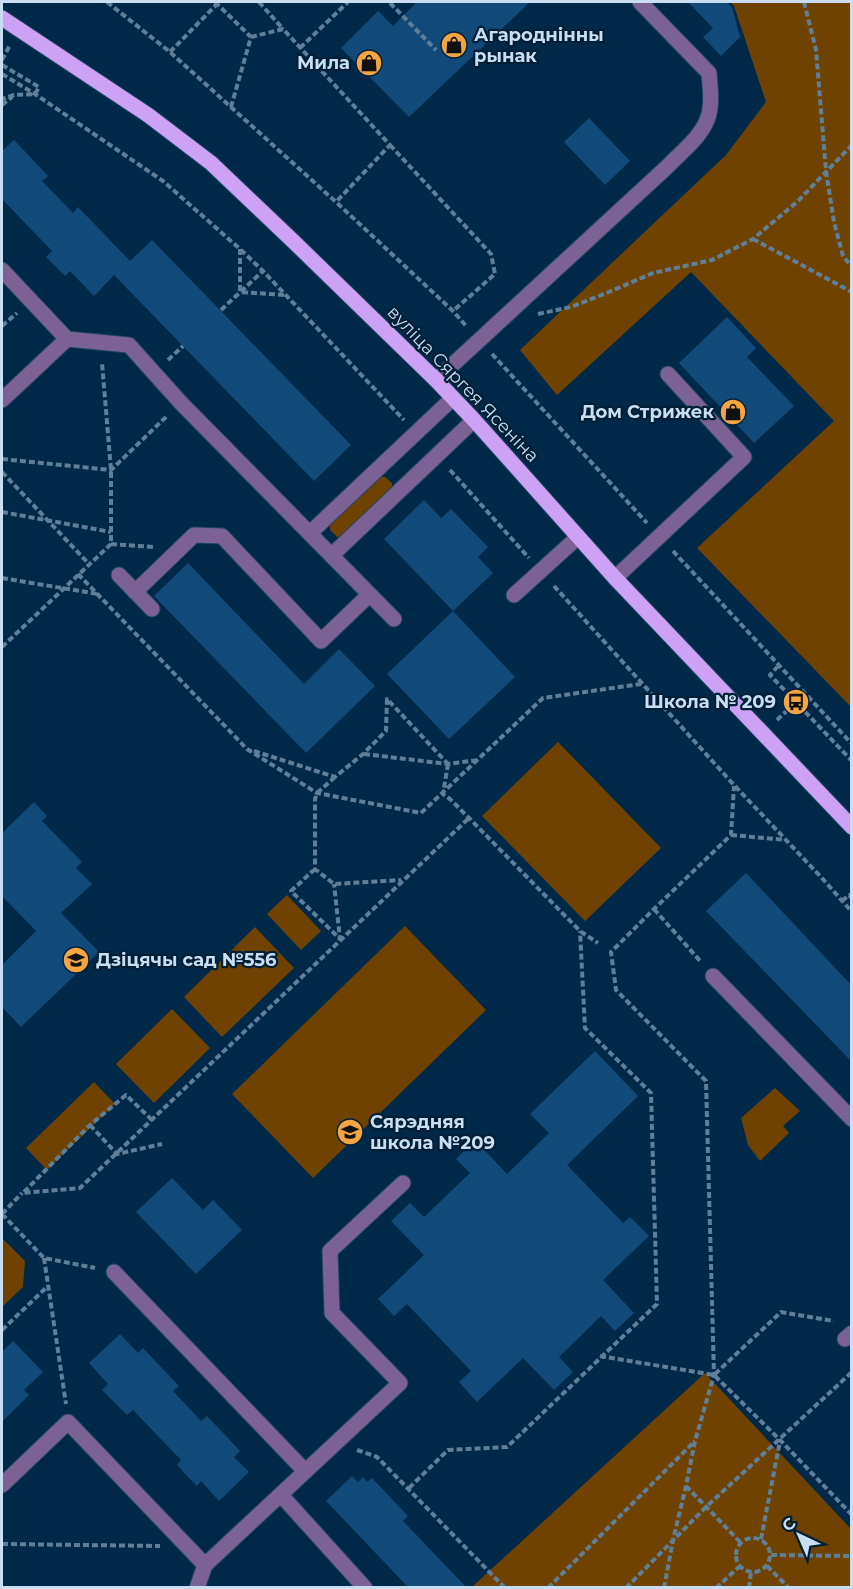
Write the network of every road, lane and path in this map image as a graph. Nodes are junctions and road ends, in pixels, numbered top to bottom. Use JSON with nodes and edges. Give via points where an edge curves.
{"nodes":[{"id":1,"x":107,"y":2,"type":"edge"},
{"id":2,"x":259,"y":2,"type":"edge"},
{"id":3,"x":348,"y":2,"type":"edge"},
{"id":4,"x":390,"y":2,"type":"edge"},
{"id":5,"x":640,"y":2,"type":"edge"},
{"id":6,"x":804,"y":2,"type":"edge"},
{"id":7,"x":216,"y":3,"type":"edge"},
{"id":8,"x":2,"y":18,"type":"edge"},
{"id":9,"x":283,"y":29,"type":"junction"},
{"id":10,"x":251,"y":37,"type":"junction"},
{"id":11,"x":300,"y":48,"type":"junction"},
{"id":12,"x":436,"y":50,"type":"dead end"},
{"id":13,"x":170,"y":52,"type":"junction"},
{"id":14,"x":2,"y":65,"type":"edge"},
{"id":15,"x":15,"y":95,"type":"junction"},
{"id":16,"x":2,"y":99,"type":"edge"},
{"id":17,"x":2,"y":105,"type":"edge"},
{"id":18,"x":231,"y":107,"type":"junction"},
{"id":19,"x":852,"y":145,"type":"edge"},
{"id":20,"x":390,"y":146,"type":"junction"},
{"id":21,"x":826,"y":171,"type":"junction"},
{"id":22,"x":336,"y":202,"type":"junction"},
{"id":23,"x":753,"y":239,"type":"junction"},
{"id":24,"x":240,"y":249,"type":"dead end"},
{"id":25,"x":852,"y":267,"type":"edge"},
{"id":26,"x":2,"y":270,"type":"edge"},
{"id":27,"x":263,"y":271,"type":"dead end"},
{"id":28,"x":240,"y":292,"type":"junction"},
{"id":29,"x":852,"y":292,"type":"edge"},
{"id":30,"x":285,"y":295,"type":"dead end"},
{"id":31,"x":221,"y":310,"type":"dead end"},
{"id":32,"x":453,"y":311,"type":"junction"},
{"id":33,"x":536,"y":315,"type":"dead end"},
{"id":34,"x":67,"y":339,"type":"junction"},
{"id":35,"x":479,"y":341,"type":"junction"},
{"id":36,"x":100,"y":342,"type":"junction"},
{"id":37,"x":668,"y":374,"type":"dead end"},
{"id":38,"x":436,"y":380,"type":"junction"},
{"id":39,"x":453,"y":398,"type":"junction"},
{"id":40,"x":2,"y":400,"type":"edge"},
{"id":41,"x":181,"y":402,"type":"junction"},
{"id":42,"x":474,"y":420,"type":"junction"},
{"id":43,"x":2,"y":459,"type":"edge"},
{"id":44,"x":111,"y":470,"type":"junction"},
{"id":45,"x":2,"y":472,"type":"edge"},
{"id":46,"x":2,"y":512,"type":"edge"},
{"id":47,"x":47,"y":520,"type":"junction"},
{"id":48,"x":111,"y":532,"type":"junction"},
{"id":49,"x":310,"y":533,"type":"junction"},
{"id":50,"x":578,"y":537,"type":"junction"},
{"id":51,"x":660,"y":537,"type":"junction"},
{"id":52,"x":111,"y":544,"type":"junction"},
{"id":53,"x":181,"y":548,"type":"junction"},
{"id":54,"x":332,"y":555,"type":"junction"},
{"id":55,"x":89,"y":564,"type":"junction"},
{"id":56,"x":78,"y":574,"type":"junction"},
{"id":57,"x":119,"y":575,"type":"dead end"},
{"id":58,"x":615,"y":578,"type":"junction"},
{"id":59,"x":2,"y":579,"type":"edge"},
{"id":60,"x":62,"y":589,"type":"junction"},
{"id":61,"x":135,"y":592,"type":"junction"},
{"id":62,"x":98,"y":594,"type":"junction"},
{"id":63,"x":369,"y":595,"type":"junction"},
{"id":64,"x":514,"y":595,"type":"dead end"},
{"id":65,"x":152,"y":609,"type":"dead end"},
{"id":66,"x":394,"y":620,"type":"dead end"},
{"id":67,"x":2,"y":647,"type":"edge"},
{"id":68,"x":778,"y":666,"type":"junction"},
{"id":69,"x":641,"y":684,"type":"dead end"},
{"id":70,"x":852,"y":744,"type":"edge"},
{"id":71,"x":247,"y":749,"type":"junction"},
{"id":72,"x":363,"y":754,"type":"junction"},
{"id":73,"x":479,"y":760,"type":"junction"},
{"id":74,"x":852,"y":761,"type":"edge"},
{"id":75,"x":447,"y":764,"type":"junction"},
{"id":76,"x":335,"y":777,"type":"junction"},
{"id":77,"x":734,"y":785,"type":"dead end"},
{"id":78,"x":317,"y":793,"type":"junction"},
{"id":79,"x":442,"y":794,"type":"junction"},
{"id":80,"x":469,"y":818,"type":"junction"},
{"id":81,"x":852,"y":827,"type":"edge"},
{"id":82,"x":731,"y":835,"type":"junction"},
{"id":83,"x":786,"y":840,"type":"dead end"},
{"id":84,"x":315,"y":869,"type":"junction"},
{"id":85,"x":402,"y":880,"type":"junction"},
{"id":86,"x":334,"y":884,"type":"junction"},
{"id":87,"x":852,"y":898,"type":"edge"},
{"id":88,"x":842,"y":901,"type":"dead end"},
{"id":89,"x":654,"y":909,"type":"junction"},
{"id":90,"x":580,"y":931,"type":"junction"},
{"id":91,"x":340,"y":939,"type":"junction"},
{"id":92,"x":598,"y":943,"type":"dead end"},
{"id":93,"x":713,"y":976,"type":"joint"},
{"id":94,"x":852,"y":1119,"type":"edge"},
{"id":95,"x":152,"y":1120,"type":"junction"},
{"id":96,"x":90,"y":1125,"type":"junction"},
{"id":97,"x":162,"y":1144,"type":"dead end"},
{"id":98,"x":117,"y":1154,"type":"junction"},
{"id":99,"x":403,"y":1183,"type":"dead end"},
{"id":100,"x":22,"y":1193,"type":"junction"},
{"id":101,"x":2,"y":1214,"type":"edge"},
{"id":102,"x":44,"y":1258,"type":"junction"},
{"id":103,"x":114,"y":1272,"type":"joint"},
{"id":104,"x":48,"y":1286,"type":"junction"},
{"id":105,"x":840,"y":1322,"type":"dead end"},
{"id":106,"x":2,"y":1330,"type":"edge"},
{"id":107,"x":600,"y":1356,"type":"junction"},
{"id":108,"x":852,"y":1372,"type":"edge"},
{"id":109,"x":714,"y":1375,"type":"junction"},
{"id":110,"x":68,"y":1422,"type":"junction"},
{"id":111,"x":780,"y":1440,"type":"junction"},
{"id":112,"x":695,"y":1441,"type":"junction"},
{"id":113,"x":337,"y":1443,"type":"junction"},
{"id":114,"x":305,"y":1471,"type":"junction"},
{"id":115,"x":2,"y":1485,"type":"edge"},
{"id":116,"x":686,"y":1486,"type":"junction"},
{"id":117,"x":409,"y":1488,"type":"junction"},
{"id":118,"x":281,"y":1495,"type":"junction"},
{"id":119,"x":706,"y":1507,"type":"junction"},
{"id":120,"x":852,"y":1515,"type":"edge"},
{"id":121,"x":761,"y":1539,"type":"junction"},
{"id":122,"x":673,"y":1540,"type":"junction"},
{"id":123,"x":741,"y":1543,"type":"junction"},
{"id":124,"x":2,"y":1544,"type":"edge"},
{"id":125,"x":188,"y":1547,"type":"junction"},
{"id":126,"x":771,"y":1555,"type":"junction"},
{"id":127,"x":852,"y":1556,"type":"edge"},
{"id":128,"x":205,"y":1565,"type":"junction"},
{"id":129,"x":740,"y":1566,"type":"junction"},
{"id":130,"x":767,"y":1566,"type":"junction"},
{"id":131,"x":751,"y":1572,"type":"junction"},
{"id":132,"x":197,"y":1587,"type":"edge"},
{"id":133,"x":365,"y":1587,"type":"edge"},
{"id":134,"x":505,"y":1587,"type":"edge"},
{"id":135,"x":548,"y":1587,"type":"edge"},
{"id":136,"x":626,"y":1587,"type":"edge"},
{"id":137,"x":664,"y":1587,"type":"edge"},
{"id":138,"x":716,"y":1587,"type":"edge"},
{"id":139,"x":749,"y":1587,"type":"edge"},
{"id":140,"x":789,"y":1587,"type":"edge"}],
"edges":[{"from":1,"to":13,"type":"path"},
{"from":2,"to":9,"type":"path"},
{"from":3,"to":11,"type":"path"},
{"from":4,"to":12,"type":"path"},
{"from":5,"to":35,"type":"lane","via":[[709,73],[708,119],[696,137]]},
{"from":6,"to":21,"type":"path","via":[[816,50]]},
{"from":7,"to":10,"type":"path"},
{"from":7,"to":13,"type":"path"},
{"from":8,"to":38,"type":"main road","name":"вуліца Сяргея Ясеніна","via":[[148,115],[211,163]]},
{"from":9,"to":10,"type":"path"},
{"from":9,"to":11,"type":"path"},
{"from":10,"to":18,"type":"path"},
{"from":11,"to":20,"type":"path"},
{"from":13,"to":18,"type":"path"},
{"from":14,"to":15,"type":"path","via":[[39,87],[35,94]]},
{"from":15,"to":16,"type":"path"},
{"from":15,"to":17,"type":"path"},
{"from":18,"to":22,"type":"path"},
{"from":19,"to":21,"type":"path"},
{"from":20,"to":22,"type":"path"},
{"from":20,"to":32,"type":"path","via":[[492,254],[495,274]]},
{"from":21,"to":23,"type":"path"},
{"from":21,"to":25,"type":"path","via":[[843,256]]},
{"from":22,"to":32,"type":"path"},
{"from":23,"to":29,"type":"path"},
{"from":23,"to":33,"type":"path","via":[[712,260],[652,273],[571,307]]},
{"from":24,"to":28,"type":"path"},
{"from":26,"to":34,"type":"lane"},
{"from":27,"to":28,"type":"path"},
{"from":28,"to":30,"type":"path"},
{"from":28,"to":31,"type":"path"},
{"from":32,"to":35,"type":"path"},
{"from":34,"to":36,"type":"lane"},
{"from":34,"to":40,"type":"lane"},
{"from":35,"to":38,"type":"lane"},
{"from":35,"to":51,"type":"path"},
{"from":36,"to":41,"type":"lane","via":[[129,345]]},
{"from":36,"to":44,"type":"path"},
{"from":37,"to":51,"type":"lane","via":[[744,457]]},
{"from":38,"to":39,"type":"main road","name":"вуліца Сяргея Ясеніна"},
{"from":39,"to":42,"type":"main road","name":"вуліца Сяргея Ясеніна"},
{"from":39,"to":49,"type":"lane"},
{"from":41,"to":44,"type":"path"},
{"from":41,"to":49,"type":"lane"},
{"from":42,"to":50,"type":"main road","name":"вуліца Сяргея Ясеніна"},
{"from":42,"to":54,"type":"lane"},
{"from":43,"to":44,"type":"path"},
{"from":44,"to":48,"type":"path"},
{"from":45,"to":47,"type":"path"},
{"from":46,"to":47,"type":"path"},
{"from":47,"to":48,"type":"path"},
{"from":47,"to":55,"type":"path"},
{"from":48,"to":52,"type":"path"},
{"from":49,"to":54,"type":"lane"},
{"from":50,"to":58,"type":"main road","name":"вуліца Сяргея Ясеніна"},
{"from":50,"to":64,"type":"lane"},
{"from":51,"to":58,"type":"lane"},
{"from":51,"to":68,"type":"path"},
{"from":52,"to":53,"type":"path"},
{"from":52,"to":55,"type":"path"},
{"from":53,"to":61,"type":"lane"},
{"from":53,"to":63,"type":"lane","via":[[194,535],[222,536],[321,640]]},
{"from":54,"to":63,"type":"lane"},
{"from":55,"to":56,"type":"path"},
{"from":56,"to":60,"type":"path"},
{"from":56,"to":62,"type":"path"},
{"from":57,"to":61,"type":"lane"},
{"from":58,"to":81,"type":"main road","name":"вуліца Сяргея Ясеніна"},
{"from":59,"to":60,"type":"path"},
{"from":60,"to":62,"type":"path"},
{"from":60,"to":67,"type":"path"},
{"from":61,"to":65,"type":"lane"},
{"from":62,"to":71,"type":"path"},
{"from":63,"to":66,"type":"lane"},
{"from":68,"to":70,"type":"path"},
{"from":68,"to":74,"type":"path","via":[[770,675]]},
{"from":69,"to":73,"type":"path","via":[[543,698]]},
{"from":71,"to":76,"type":"path"},
{"from":71,"to":78,"type":"path"},
{"from":72,"to":75,"type":"path"},
{"from":72,"to":75,"type":"path","via":[[386,731],[387,699]]},
{"from":72,"to":76,"type":"path"},
{"from":73,"to":75,"type":"path"},
{"from":73,"to":79,"type":"path"},
{"from":75,"to":79,"type":"path"},
{"from":76,"to":78,"type":"path"},
{"from":77,"to":82,"type":"path"},
{"from":78,"to":79,"type":"path","via":[[421,813]]},
{"from":78,"to":84,"type":"path"},
{"from":79,"to":80,"type":"path"},
{"from":80,"to":85,"type":"path"},
{"from":80,"to":90,"type":"path"},
{"from":82,"to":83,"type":"path"},
{"from":82,"to":89,"type":"path"},
{"from":84,"to":86,"type":"path"},
{"from":84,"to":91,"type":"path","via":[[291,891]]},
{"from":85,"to":86,"type":"path"},
{"from":85,"to":91,"type":"path"},
{"from":86,"to":91,"type":"path"},
{"from":87,"to":88,"type":"path","via":[[849,895]]},
{"from":89,"to":93,"type":"path"},
{"from":89,"to":109,"type":"path","via":[[611,952],[616,990],[706,1082]]},
{"from":90,"to":92,"type":"path"},
{"from":90,"to":107,"type":"path","via":[[585,1028],[651,1093],[657,1304]]},
{"from":91,"to":95,"type":"path"},
{"from":93,"to":94,"type":"lane"},
{"from":95,"to":96,"type":"path","via":[[126,1095]]},
{"from":95,"to":98,"type":"path"},
{"from":96,"to":98,"type":"path"},
{"from":96,"to":100,"type":"path"},
{"from":97,"to":98,"type":"path"},
{"from":98,"to":100,"type":"path","via":[[80,1188]]},
{"from":99,"to":113,"type":"lane","via":[[330,1251],[332,1312],[400,1383]]},
{"from":100,"to":101,"type":"path"},
{"from":101,"to":102,"type":"path"},
{"from":102,"to":103,"type":"path"},
{"from":102,"to":104,"type":"path"},
{"from":103,"to":114,"type":"lane"},
{"from":104,"to":106,"type":"path"},
{"from":104,"to":110,"type":"path"},
{"from":105,"to":109,"type":"path","via":[[781,1312]]},
{"from":107,"to":109,"type":"path"},
{"from":107,"to":117,"type":"path","via":[[507,1447],[448,1450]]},
{"from":108,"to":111,"type":"path"},
{"from":109,"to":111,"type":"path"},
{"from":109,"to":112,"type":"path"},
{"from":110,"to":115,"type":"lane"},
{"from":110,"to":125,"type":"lane"},
{"from":111,"to":119,"type":"path"},
{"from":111,"to":120,"type":"path"},
{"from":111,"to":121,"type":"path"},
{"from":112,"to":116,"type":"path"},
{"from":112,"to":135,"type":"path"},
{"from":113,"to":114,"type":"lane"},
{"from":113,"to":117,"type":"path","via":[[377,1457]]},
{"from":114,"to":118,"type":"lane"},
{"from":116,"to":119,"type":"path"},
{"from":116,"to":122,"type":"path"},
{"from":117,"to":134,"type":"path"},
{"from":118,"to":128,"type":"lane"},
{"from":118,"to":133,"type":"lane"},
{"from":119,"to":122,"type":"path"},
{"from":119,"to":123,"type":"path"},
{"from":121,"to":123,"type":"path"},
{"from":121,"to":126,"type":"path"},
{"from":122,"to":136,"type":"path"},
{"from":122,"to":137,"type":"path"},
{"from":123,"to":129,"type":"path","via":[[736,1553]]},
{"from":124,"to":125,"type":"path"},
{"from":125,"to":128,"type":"lane"},
{"from":126,"to":127,"type":"path"},
{"from":126,"to":130,"type":"path"},
{"from":128,"to":132,"type":"lane"},
{"from":129,"to":131,"type":"path"},
{"from":129,"to":138,"type":"path"},
{"from":130,"to":131,"type":"path"},
{"from":130,"to":140,"type":"path"},
{"from":131,"to":139,"type":"path"}]}
